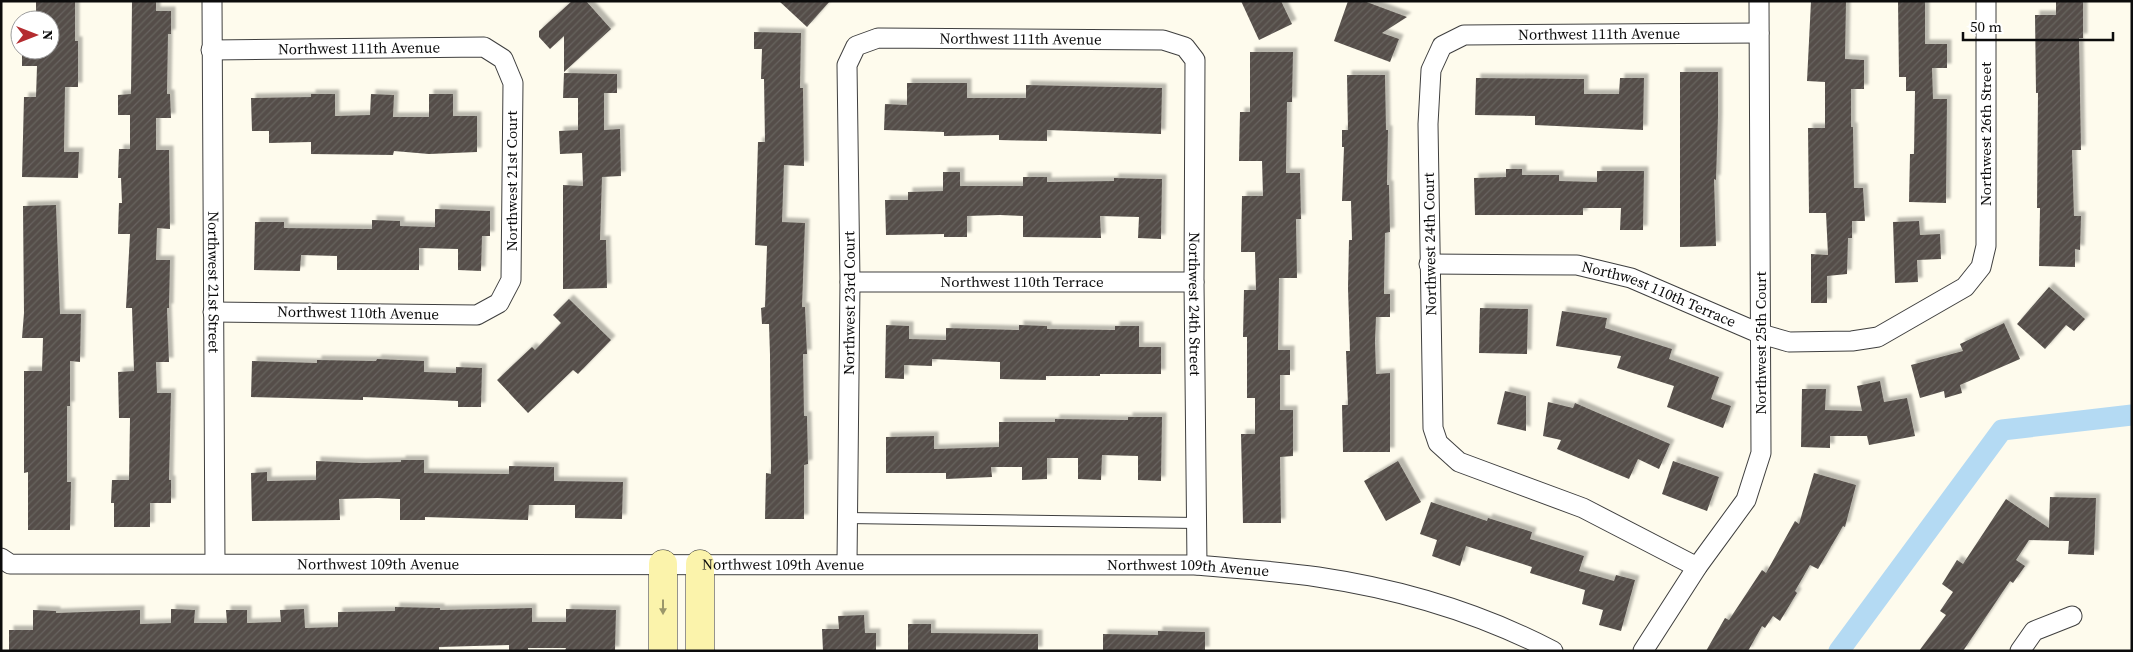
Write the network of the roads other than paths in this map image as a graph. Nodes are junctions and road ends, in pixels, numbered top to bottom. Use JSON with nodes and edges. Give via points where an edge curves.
{"nodes":[{"id":1,"x":212,"y":1,"type":"edge"},
{"id":2,"x":1759,"y":1,"type":"edge"},
{"id":3,"x":1986,"y":1,"type":"edge"},
{"id":4,"x":1759,"y":33,"type":"junction"},
{"id":5,"x":856,"y":46,"type":"joint"},
{"id":6,"x":1442,"y":46,"type":"joint"},
{"id":7,"x":1185,"y":47,"type":"joint"},
{"id":8,"x":211,"y":50,"type":"junction"},
{"id":9,"x":503,"y":59,"type":"joint"},
{"id":10,"x":1429,"y":264,"type":"junction"},
{"id":11,"x":1981,"y":266,"type":"joint"},
{"id":12,"x":850,"y":282,"type":"junction"},
{"id":13,"x":1194,"y":282,"type":"junction"},
{"id":14,"x":500,"y":303,"type":"joint"},
{"id":15,"x":213,"y":312,"type":"junction"},
{"id":16,"x":1761,"y":334,"type":"junction"},
{"id":17,"x":848,"y":518,"type":"junction"},
{"id":18,"x":1197,"y":523,"type":"junction"},
{"id":19,"x":1,"y":558,"type":"edge"},
{"id":20,"x":214,"y":563,"type":"junction"},
{"id":21,"x":663,"y":564,"type":"junction"},
{"id":22,"x":700,"y":564,"type":"junction"},
{"id":23,"x":847,"y":564,"type":"junction"},
{"id":24,"x":1197,"y":565,"type":"junction"},
{"id":25,"x":1697,"y":567,"type":"junction"},
{"id":26,"x":2072,"y":616,"type":"dead end"},
{"id":27,"x":663,"y":651,"type":"edge"},
{"id":28,"x":700,"y":651,"type":"edge"},
{"id":29,"x":1553,"y":651,"type":"edge"},
{"id":30,"x":1643,"y":651,"type":"edge"},
{"id":31,"x":2020,"y":651,"type":"edge"}],
"edges":[{"from":1,"to":8,"type":"street","name":"Northwest 21st Street"},
{"from":2,"to":4,"type":"street","name":"Northwest 25th Court"},
{"from":3,"to":11,"type":"street","name":"Northwest 26th Street","via":[[1986,246]]},
{"from":4,"to":6,"type":"street","name":"Northwest 111th Avenue","via":[[1464,35]]},
{"from":4,"to":16,"type":"street","name":"Northwest 25th Court"},
{"from":5,"to":7,"type":"street","name":"Northwest 111th Avenue","via":[[878,38],[917,38],[1162,40]]},
{"from":5,"to":12,"type":"street","name":"Northwest 23rd Court","via":[[847,65]]},
{"from":6,"to":10,"type":"street","name":"Northwest 24th Court","via":[[1431,70]]},
{"from":7,"to":13,"type":"street","name":"Northwest 24th Street","via":[[1195,60]]},
{"from":8,"to":9,"type":"street","name":"Northwest 111th Avenue","via":[[484,47]]},
{"from":8,"to":15,"type":"street","name":"Northwest 21st Street"},
{"from":9,"to":14,"type":"street","name":"Northwest 21st Court","via":[[513,83],[511,280]]},
{"from":10,"to":16,"type":"street","name":"Northwest 110th Terrace","via":[[1577,265],[1631,278]]},
{"from":10,"to":25,"type":"street","name":"Northwest 24th Court","via":[[1433,428],[1438,443],[1459,462],[1583,508]]},
{"from":11,"to":16,"type":"street","name":"Northwest 110th Terrace","via":[[1965,288],[1878,336],[1852,341],[1789,342]]},
{"from":12,"to":13,"type":"street","name":"Northwest 110th Terrace"},
{"from":12,"to":17,"type":"street","name":"Northwest 23rd Court"},
{"from":13,"to":18,"type":"street","name":"Northwest 24th Street"},
{"from":14,"to":15,"type":"street","name":"Northwest 110th Avenue","via":[[477,315]]},
{"from":15,"to":20,"type":"street","name":"Northwest 21st Street"},
{"from":16,"to":25,"type":"street","name":"Northwest 25th Court","via":[[1761,453],[1746,500]]},
{"from":17,"to":18,"type":"lane"},
{"from":17,"to":23,"type":"street","name":"Northwest 23rd Court"},
{"from":18,"to":24,"type":"street","name":"Northwest 24th Street"},
{"from":19,"to":20,"type":"street","name":"Northwest 109th Avenue","via":[[10,564]]},
{"from":20,"to":21,"type":"street","name":"Northwest 109th Avenue"},
{"from":21,"to":22,"type":"street","name":"Northwest 109th Avenue"},
{"from":21,"to":27,"type":"street","one_way":true},
{"from":22,"to":23,"type":"street","name":"Northwest 109th Avenue"},
{"from":22,"to":28,"type":"street"},
{"from":23,"to":24,"type":"street","name":"Northwest 109th Avenue"},
{"from":24,"to":29,"type":"street","name":"Northwest 109th Avenue","via":[[1319,577],[1434,601]]},
{"from":25,"to":30,"type":"street","name":"Northwest 25th Court"},
{"from":26,"to":31,"type":"street","via":[[2034,631]]}]}
